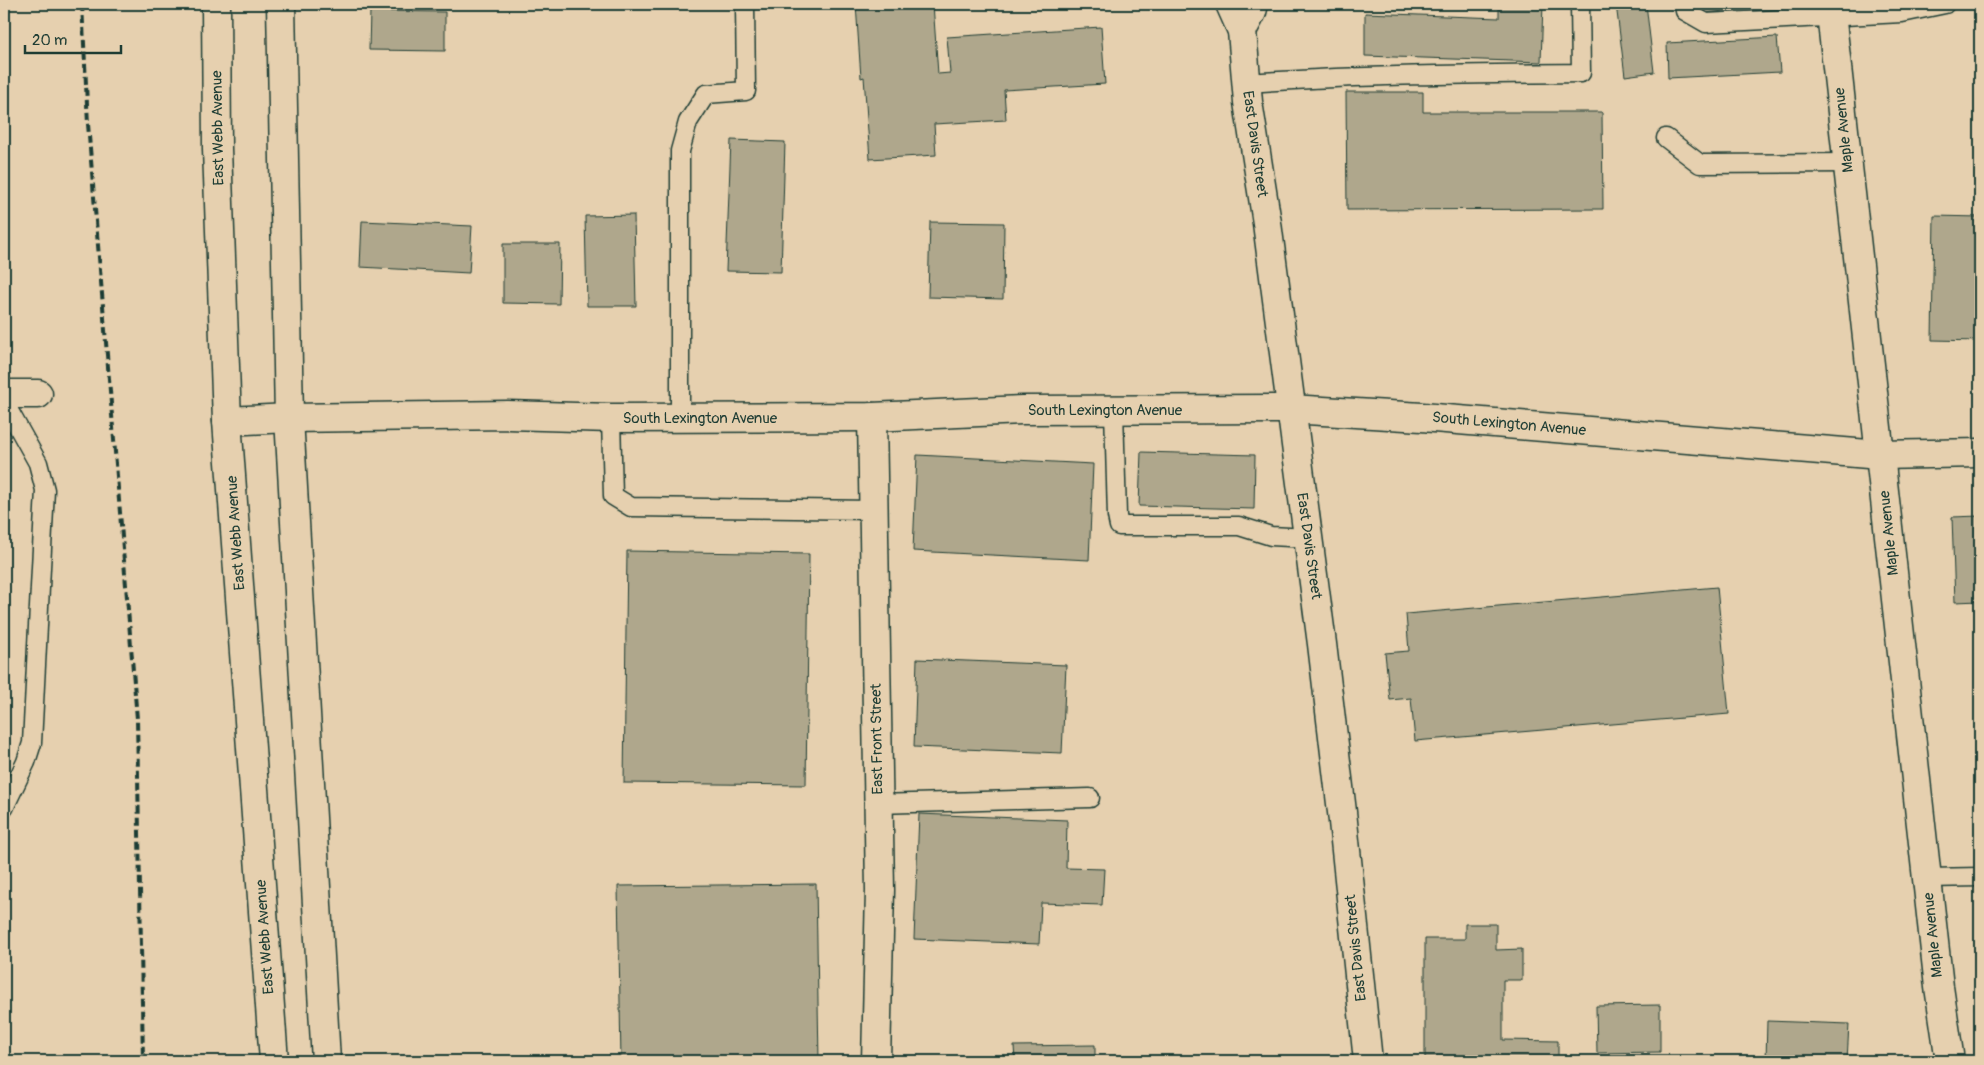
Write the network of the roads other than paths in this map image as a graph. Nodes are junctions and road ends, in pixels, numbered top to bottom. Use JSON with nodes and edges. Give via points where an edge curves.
{"nodes":[{"id":1,"x":216,"y":4,"type":"edge"},
{"id":2,"x":281,"y":4,"type":"edge"},
{"id":3,"x":745,"y":4,"type":"edge"},
{"id":4,"x":1230,"y":4,"type":"edge"},
{"id":5,"x":1254,"y":4,"type":"edge"},
{"id":6,"x":1580,"y":4,"type":"edge"},
{"id":7,"x":1684,"y":4,"type":"edge"},
{"id":8,"x":1945,"y":4,"type":"edge"},
{"id":9,"x":1830,"y":11,"type":"edge"},
{"id":10,"x":1242,"y":32,"type":"junction"},
{"id":11,"x":1247,"y":83,"type":"junction"},
{"id":12,"x":1666,"y":138,"type":"dead end"},
{"id":13,"x":1847,"y":163,"type":"junction"},
{"id":14,"x":4,"y":394,"type":"edge"},
{"id":15,"x":38,"y":394,"type":"dead end"},
{"id":16,"x":4,"y":402,"type":"edge"},
{"id":17,"x":1290,"y":409,"type":"junction"},
{"id":18,"x":1114,"y":410,"type":"junction"},
{"id":19,"x":289,"y":418,"type":"junction"},
{"id":20,"x":611,"y":418,"type":"junction"},
{"id":21,"x":680,"y":418,"type":"junction"},
{"id":22,"x":872,"y":418,"type":"junction"},
{"id":23,"x":228,"y":421,"type":"junction"},
{"id":24,"x":1980,"y":453,"type":"edge"},
{"id":25,"x":1880,"y":455,"type":"junction"},
{"id":26,"x":874,"y":510,"type":"junction"},
{"id":27,"x":1308,"y":538,"type":"junction"},
{"id":28,"x":1090,"y":798,"type":"dead end"},
{"id":29,"x":878,"y":804,"type":"junction"},
{"id":30,"x":4,"y":808,"type":"edge"},
{"id":31,"x":1980,"y":877,"type":"edge"},
{"id":32,"x":1927,"y":878,"type":"junction"},
{"id":33,"x":274,"y":1061,"type":"edge"},
{"id":34,"x":326,"y":1061,"type":"edge"},
{"id":35,"x":876,"y":1061,"type":"edge"},
{"id":36,"x":1368,"y":1061,"type":"edge"},
{"id":37,"x":1950,"y":1061,"type":"edge"}],
"edges":[{"from":1,"to":23,"type":"main road","name":"East Webb Avenue","via":[[217,149]]},
{"from":2,"to":19,"type":"main road"},
{"from":3,"to":21,"type":"lane","via":[[746,91],[706,94],[688,122],[680,151]]},
{"from":4,"to":10,"type":"main road","name":"East Davis Street"},
{"from":5,"to":10,"type":"main road"},
{"from":6,"to":11,"type":"lane","via":[[1580,73],[1400,74]]},
{"from":7,"to":9,"type":"lane","via":[[1685,11],[1706,23]]},
{"from":8,"to":9,"type":"lane","via":[[1902,13]]},
{"from":9,"to":13,"type":"main road","name":"Maple Avenue"},
{"from":10,"to":11,"type":"main road","name":"East Davis Street"},
{"from":11,"to":17,"type":"main road","name":"East Davis Street"},
{"from":12,"to":13,"type":"lane","via":[[1700,164]]},
{"from":13,"to":25,"type":"main road","name":"Maple Avenue"},
{"from":14,"to":15,"type":"main road"},
{"from":16,"to":30,"type":"lane","via":[[38,463],[45,490],[32,743]]},
{"from":17,"to":18,"type":"main road","name":"South Lexington Avenue"},
{"from":17,"to":25,"type":"main road","name":"South Lexington Avenue"},
{"from":17,"to":27,"type":"main road","name":"East Davis Street"},
{"from":18,"to":22,"type":"main road","name":"South Lexington Avenue","via":[[1022,410]]},
{"from":18,"to":27,"type":"lane","via":[[1119,526],[1239,526],[1270,536]]},
{"from":19,"to":20,"type":"main road","name":"South Lexington Avenue","via":[[508,415]]},
{"from":19,"to":23,"type":"main road","name":"South Lexington Avenue"},
{"from":19,"to":34,"type":"main road"},
{"from":20,"to":21,"type":"main road","name":"South Lexington Avenue"},
{"from":20,"to":26,"type":"lane","via":[[613,496],[631,507]]},
{"from":21,"to":22,"type":"main road","name":"South Lexington Avenue"},
{"from":22,"to":26,"type":"main road","name":"East Front Street"},
{"from":23,"to":33,"type":"main road","name":"East Webb Avenue"},
{"from":24,"to":25,"type":"main road","name":"South Lexington Avenue"},
{"from":25,"to":32,"type":"main road","name":"Maple Avenue"},
{"from":26,"to":29,"type":"main road","name":"East Front Street"},
{"from":27,"to":36,"type":"main road","name":"East Davis Street","via":[[1342,812]]},
{"from":28,"to":29,"type":"lane"},
{"from":29,"to":35,"type":"main road","name":"East Front Street","via":[[880,890]]},
{"from":31,"to":32,"type":"lane"},
{"from":32,"to":37,"type":"main road","name":"Maple Avenue"}]}
